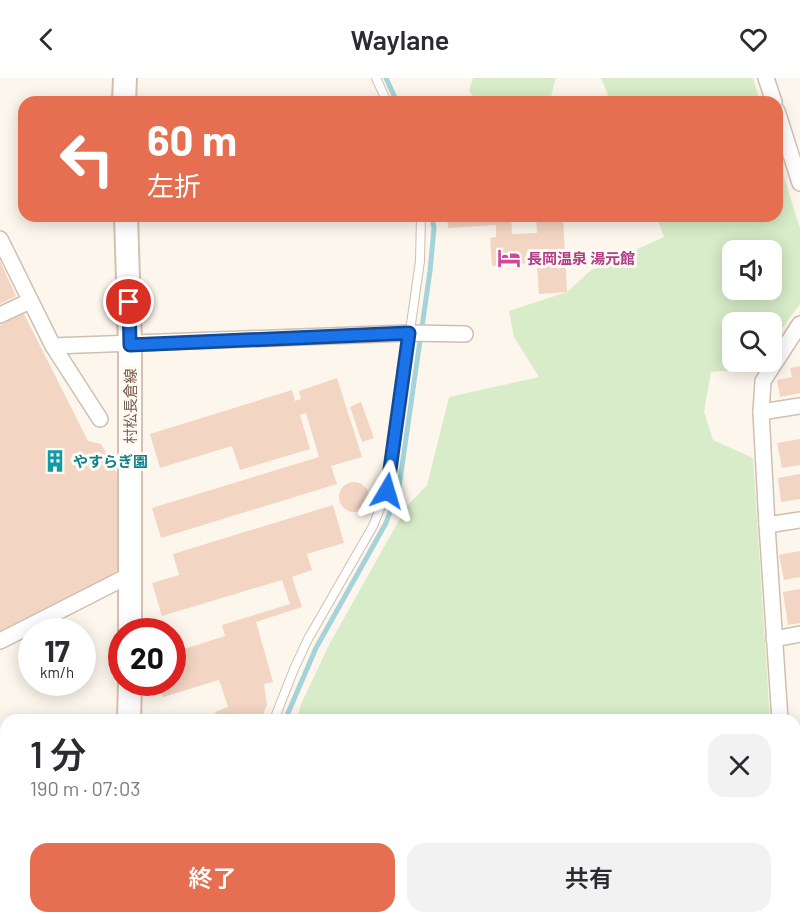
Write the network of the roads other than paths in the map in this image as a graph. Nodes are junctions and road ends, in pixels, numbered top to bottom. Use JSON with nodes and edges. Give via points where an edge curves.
{"nodes":[{"id":1,"x":124,"y":78,"type":"edge"},
{"id":2,"x":376,"y":78,"type":"edge"},
{"id":3,"x":766,"y":78,"type":"edge"},
{"id":4,"x":124,"y":96,"type":"edge"},
{"id":5,"x":384,"y":96,"type":"edge"},
{"id":6,"x":772,"y":96,"type":"edge"},
{"id":7,"x":783,"y":130,"type":"edge"},
{"id":8,"x":800,"y":183,"type":"edge"},
{"id":9,"x":126,"y":222,"type":"edge"},
{"id":10,"x":421,"y":222,"type":"edge"},
{"id":11,"x":0,"y":239,"type":"edge"},
{"id":12,"x":30,"y":301,"type":"junction"},
{"id":13,"x":0,"y":315,"type":"edge"},
{"id":14,"x":800,"y":324,"type":"edge"},
{"id":15,"x":409,"y":333,"type":"junction"},
{"id":16,"x":465,"y":334,"type":"dead end"},
{"id":17,"x":130,"y":345,"type":"junction"},
{"id":18,"x":53,"y":346,"type":"junction"},
{"id":19,"x":800,"y":406,"type":"edge"},
{"id":20,"x":761,"y":412,"type":"junction"},
{"id":21,"x":100,"y":419,"type":"dead end"},
{"id":22,"x":800,"y":520,"type":"edge"},
{"id":23,"x":767,"y":525,"type":"junction"},
{"id":24,"x":130,"y":575,"type":"junction"},
{"id":25,"x":130,"y":618,"type":"edge"},
{"id":26,"x":800,"y":634,"type":"edge"},
{"id":27,"x":774,"y":639,"type":"junction"},
{"id":28,"x":0,"y":641,"type":"edge"},
{"id":29,"x":130,"y":696,"type":"edge"},
{"id":30,"x":129,"y":714,"type":"edge"},
{"id":31,"x":276,"y":714,"type":"edge"},
{"id":32,"x":780,"y":714,"type":"edge"}],
"edges":[{"from":1,"to":4,"type":"main road"},
{"from":2,"to":5,"type":"lane"},
{"from":3,"to":6,"type":"street"},
{"from":7,"to":8,"type":"street"},
{"from":9,"to":17,"type":"main road","name":"村松長倉線"},
{"from":10,"to":15,"type":"lane","via":[[420,261]]},
{"from":11,"to":12,"type":"street"},
{"from":12,"to":13,"type":"street"},
{"from":12,"to":18,"type":"street"},
{"from":14,"to":20,"type":"street","via":[[762,381]]},
{"from":15,"to":16,"type":"street"},
{"from":15,"to":17,"type":"street"},
{"from":15,"to":31,"type":"lane","via":[[387,491],[373,526],[308,639]]},
{"from":17,"to":18,"type":"street"},
{"from":17,"to":24,"type":"main road","name":"村松長倉線"},
{"from":18,"to":21,"type":"street"},
{"from":19,"to":20,"type":"street"},
{"from":20,"to":23,"type":"street"},
{"from":22,"to":23,"type":"street"},
{"from":23,"to":27,"type":"street"},
{"from":24,"to":25,"type":"main road","name":"村松長倉線"},
{"from":24,"to":28,"type":"street"},
{"from":26,"to":27,"type":"street"},
{"from":27,"to":32,"type":"street"},
{"from":29,"to":30,"type":"main road"}]}
